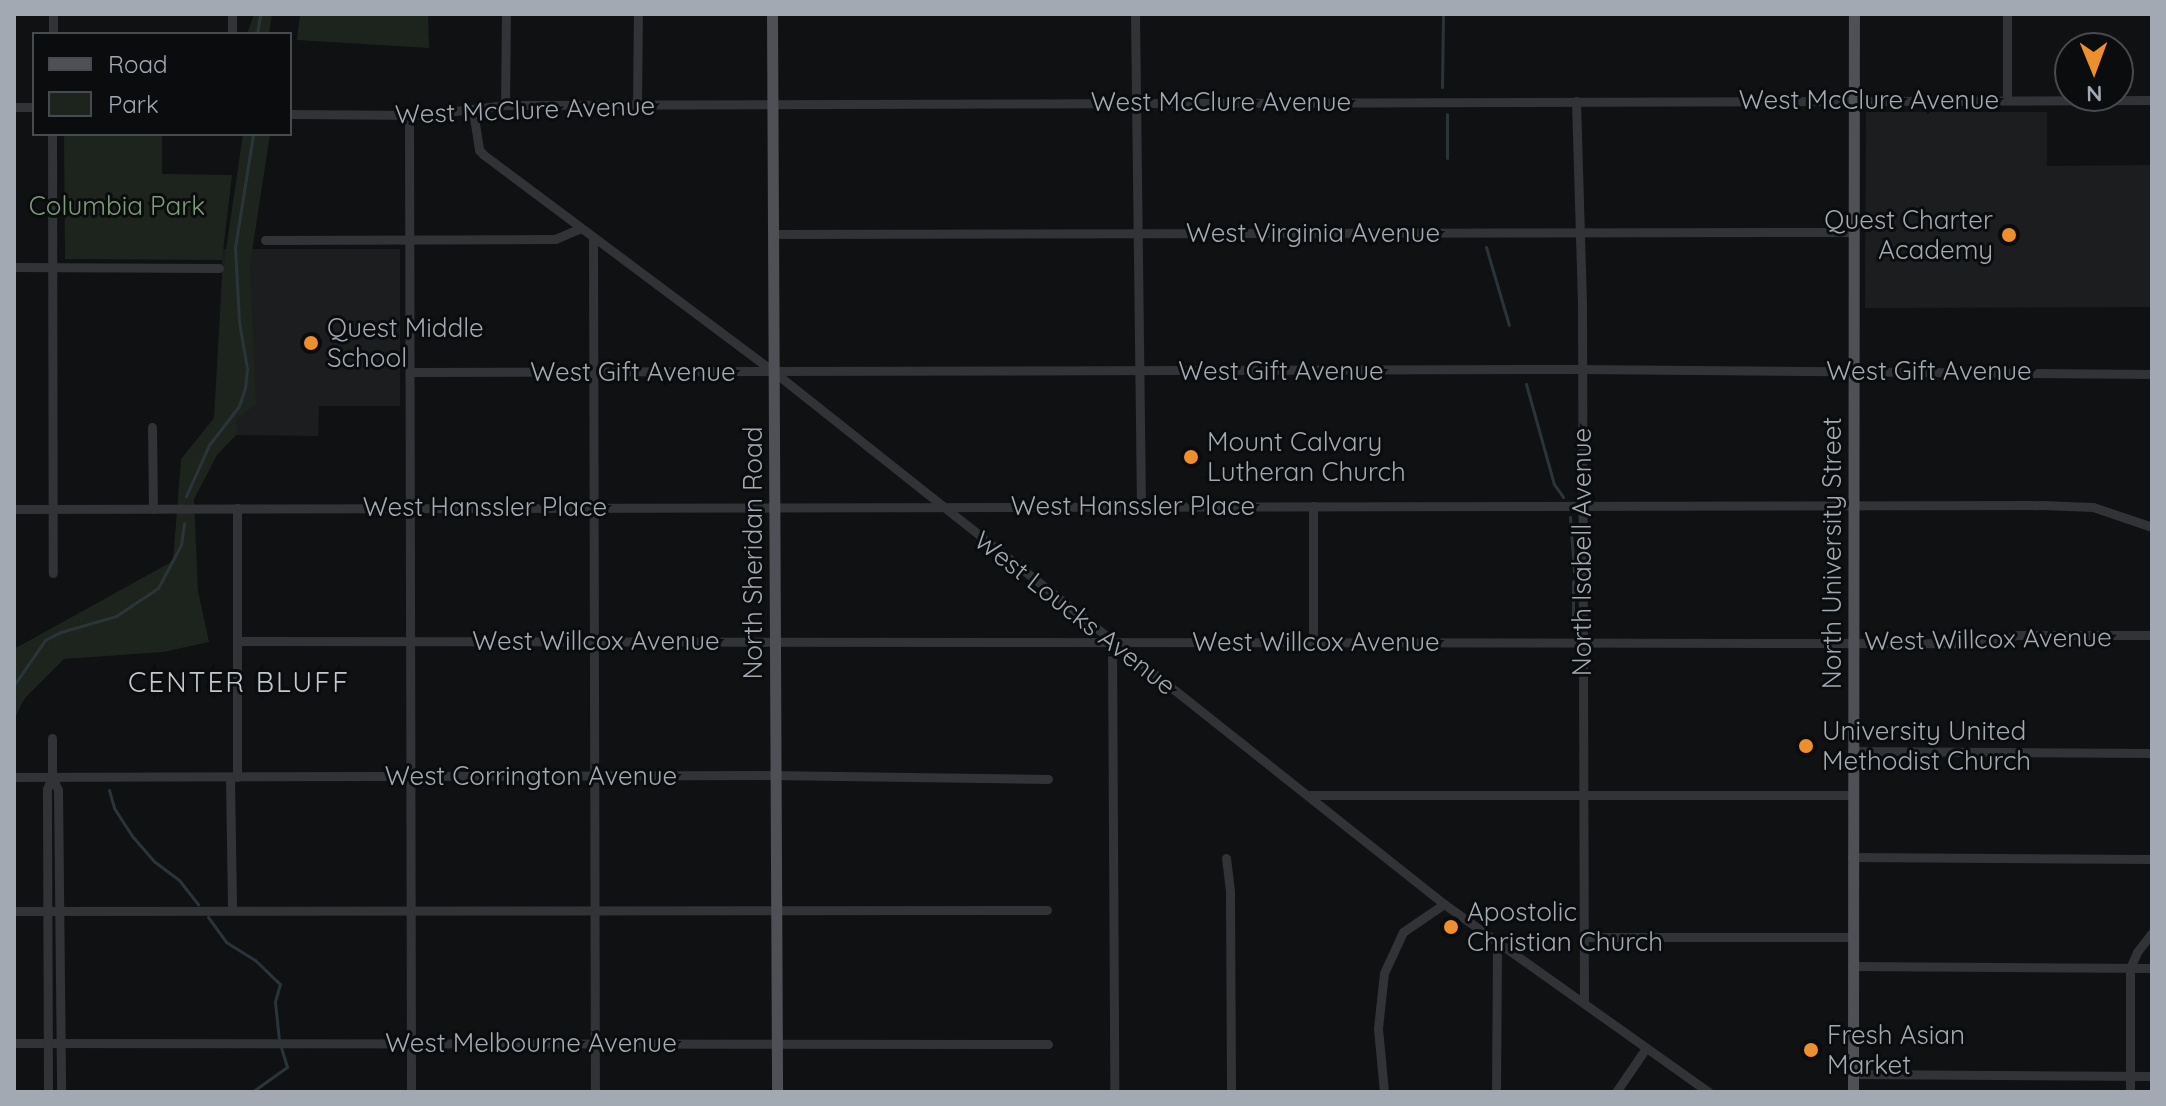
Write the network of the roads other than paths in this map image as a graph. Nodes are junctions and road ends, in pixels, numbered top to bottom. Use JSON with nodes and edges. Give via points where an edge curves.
{"nodes":[{"id":1,"x":506,"y":14,"type":"edge"},
{"id":2,"x":638,"y":14,"type":"edge"},
{"id":3,"x":772,"y":14,"type":"edge"},
{"id":4,"x":1135,"y":14,"type":"edge"},
{"id":5,"x":1854,"y":14,"type":"edge"},
{"id":6,"x":2007,"y":14,"type":"edge"},
{"id":7,"x":1853,"y":100,"type":"junction"},
{"id":8,"x":2007,"y":100,"type":"junction"},
{"id":9,"x":2152,"y":100,"type":"edge"},
{"id":10,"x":1576,"y":101,"type":"junction"},
{"id":11,"x":1136,"y":103,"type":"junction"},
{"id":12,"x":637,"y":104,"type":"junction"},
{"id":13,"x":772,"y":104,"type":"junction"},
{"id":14,"x":505,"y":105,"type":"junction"},
{"id":15,"x":473,"y":111,"type":"junction"},
{"id":16,"x":292,"y":114,"type":"edge"},
{"id":17,"x":409,"y":115,"type":"junction"},
{"id":18,"x":52,"y":136,"type":"edge"},
{"id":19,"x":581,"y":228,"type":"junction"},
{"id":20,"x":1852,"y":232,"type":"junction"},
{"id":21,"x":1580,"y":233,"type":"junction"},
{"id":22,"x":773,"y":234,"type":"junction"},
{"id":23,"x":1135,"y":234,"type":"junction"},
{"id":24,"x":409,"y":238,"type":"junction"},
{"id":25,"x":593,"y":238,"type":"junction"},
{"id":26,"x":265,"y":240,"type":"dead end"},
{"id":27,"x":14,"y":267,"type":"edge"},
{"id":28,"x":53,"y":268,"type":"junction"},
{"id":29,"x":219,"y":268,"type":"dead end"},
{"id":30,"x":751,"y":355,"type":"junction"},
{"id":31,"x":1579,"y":369,"type":"junction"},
{"id":32,"x":592,"y":371,"type":"junction"},
{"id":33,"x":1855,"y":371,"type":"junction"},
{"id":34,"x":410,"y":372,"type":"junction"},
{"id":35,"x":739,"y":372,"type":"junction"},
{"id":36,"x":774,"y":372,"type":"junction"},
{"id":37,"x":808,"y":372,"type":"junction"},
{"id":38,"x":1139,"y":372,"type":"junction"},
{"id":39,"x":2152,"y":374,"type":"edge"},
{"id":40,"x":797,"y":391,"type":"junction"},
{"id":41,"x":152,"y":427,"type":"dead end"},
{"id":42,"x":1141,"y":505,"type":"junction"},
{"id":43,"x":1583,"y":505,"type":"junction"},
{"id":44,"x":593,"y":506,"type":"junction"},
{"id":45,"x":774,"y":506,"type":"junction"},
{"id":46,"x":941,"y":506,"type":"junction"},
{"id":47,"x":1313,"y":506,"type":"junction"},
{"id":48,"x":1855,"y":506,"type":"junction"},
{"id":49,"x":410,"y":507,"type":"junction"},
{"id":50,"x":237,"y":508,"type":"junction"},
{"id":51,"x":14,"y":509,"type":"edge"},
{"id":52,"x":52,"y":509,"type":"junction"},
{"id":53,"x":153,"y":509,"type":"junction"},
{"id":54,"x":2152,"y":527,"type":"edge"},
{"id":55,"x":53,"y":573,"type":"dead end"},
{"id":56,"x":2152,"y":635,"type":"edge"},
{"id":57,"x":775,"y":640,"type":"junction"},
{"id":58,"x":239,"y":641,"type":"junction"},
{"id":59,"x":410,"y":641,"type":"junction"},
{"id":60,"x":593,"y":641,"type":"junction"},
{"id":61,"x":1583,"y":641,"type":"junction"},
{"id":62,"x":1313,"y":642,"type":"junction"},
{"id":63,"x":1854,"y":642,"type":"junction"},
{"id":64,"x":1112,"y":643,"type":"junction"},
{"id":65,"x":52,"y":738,"type":"dead end"},
{"id":66,"x":1852,"y":751,"type":"junction"},
{"id":67,"x":2152,"y":753,"type":"edge"},
{"id":68,"x":594,"y":775,"type":"junction"},
{"id":69,"x":775,"y":775,"type":"junction"},
{"id":70,"x":14,"y":777,"type":"edge"},
{"id":71,"x":52,"y":777,"type":"junction"},
{"id":72,"x":411,"y":777,"type":"junction"},
{"id":73,"x":234,"y":778,"type":"junction"},
{"id":74,"x":1048,"y":779,"type":"dead end"},
{"id":75,"x":1583,"y":794,"type":"junction"},
{"id":76,"x":1307,"y":795,"type":"junction"},
{"id":77,"x":1852,"y":795,"type":"junction"},
{"id":78,"x":1852,"y":857,"type":"junction"},
{"id":79,"x":1226,"y":858,"type":"dead end"},
{"id":80,"x":2152,"y":859,"type":"edge"},
{"id":81,"x":1444,"y":904,"type":"junction"},
{"id":82,"x":776,"y":909,"type":"junction"},
{"id":83,"x":232,"y":910,"type":"junction"},
{"id":84,"x":411,"y":910,"type":"junction"},
{"id":85,"x":594,"y":910,"type":"junction"},
{"id":86,"x":1047,"y":910,"type":"dead end"},
{"id":87,"x":14,"y":911,"type":"edge"},
{"id":88,"x":47,"y":911,"type":"junction"},
{"id":89,"x":59,"y":911,"type":"junction"},
{"id":90,"x":2152,"y":933,"type":"edge"},
{"id":91,"x":1582,"y":937,"type":"junction"},
{"id":92,"x":1852,"y":937,"type":"junction"},
{"id":93,"x":1497,"y":944,"type":"junction"},
{"id":94,"x":1852,"y":966,"type":"junction"},
{"id":95,"x":2130,"y":968,"type":"junction"},
{"id":96,"x":2152,"y":968,"type":"edge"},
{"id":97,"x":1584,"y":1003,"type":"junction"},
{"id":98,"x":777,"y":1042,"type":"junction"},
{"id":99,"x":14,"y":1043,"type":"edge"},
{"id":100,"x":411,"y":1043,"type":"junction"},
{"id":101,"x":595,"y":1043,"type":"junction"},
{"id":102,"x":48,"y":1044,"type":"junction"},
{"id":103,"x":60,"y":1044,"type":"junction"},
{"id":104,"x":1048,"y":1044,"type":"dead end"},
{"id":105,"x":1646,"y":1048,"type":"junction"},
{"id":106,"x":1853,"y":1074,"type":"junction"},
{"id":107,"x":2130,"y":1076,"type":"junction"},
{"id":108,"x":2152,"y":1076,"type":"edge"},
{"id":109,"x":1706,"y":1091,"type":"edge"},
{"id":110,"x":48,"y":1092,"type":"edge"},
{"id":111,"x":61,"y":1092,"type":"edge"},
{"id":112,"x":411,"y":1092,"type":"edge"},
{"id":113,"x":595,"y":1092,"type":"edge"},
{"id":114,"x":777,"y":1092,"type":"edge"},
{"id":115,"x":1114,"y":1092,"type":"edge"},
{"id":116,"x":1231,"y":1092,"type":"edge"},
{"id":117,"x":1384,"y":1092,"type":"edge"},
{"id":118,"x":1496,"y":1092,"type":"edge"},
{"id":119,"x":1616,"y":1092,"type":"edge"},
{"id":120,"x":1853,"y":1092,"type":"edge"},
{"id":121,"x":2130,"y":1092,"type":"edge"}],
"edges":[{"from":1,"to":14,"type":"street"},
{"from":2,"to":12,"type":"street"},
{"from":3,"to":13,"type":"main road","name":"North Sheridan Road"},
{"from":4,"to":11,"type":"street"},
{"from":5,"to":7,"type":"main road","name":"North University Street"},
{"from":6,"to":8,"type":"street"},
{"from":7,"to":8,"type":"street","name":"West McClure Avenue"},
{"from":7,"to":10,"type":"street","name":"West McClure Avenue"},
{"from":7,"to":20,"type":"main road","name":"North University Street"},
{"from":8,"to":9,"type":"street","name":"West McClure Avenue"},
{"from":10,"to":11,"type":"street","name":"West McClure Avenue"},
{"from":10,"to":21,"type":"street","name":"North Isabell Avenue"},
{"from":11,"to":13,"type":"street","name":"West McClure Avenue"},
{"from":11,"to":23,"type":"street"},
{"from":12,"to":13,"type":"street","name":"West McClure Avenue"},
{"from":12,"to":14,"type":"street","name":"West McClure Avenue"},
{"from":13,"to":22,"type":"main road","name":"North Sheridan Road"},
{"from":14,"to":15,"type":"street","name":"West McClure Avenue"},
{"from":15,"to":17,"type":"street","name":"West McClure Avenue"},
{"from":15,"to":19,"type":"street","name":"West Loucks Avenue","via":[[479,150]]},
{"from":16,"to":17,"type":"street","name":"West McClure Avenue"},
{"from":17,"to":24,"type":"street"},
{"from":18,"to":28,"type":"street"},
{"from":19,"to":24,"type":"street","via":[[555,239]]},
{"from":19,"to":25,"type":"street","name":"West Loucks Avenue"},
{"from":20,"to":21,"type":"street","name":"West Virginia Avenue"},
{"from":20,"to":33,"type":"main road","name":"North University Street"},
{"from":21,"to":23,"type":"street","name":"West Virginia Avenue"},
{"from":21,"to":31,"type":"street","name":"North Isabell Avenue"},
{"from":22,"to":23,"type":"street","name":"West Virginia Avenue"},
{"from":22,"to":36,"type":"main road","name":"North Sheridan Road"},
{"from":23,"to":38,"type":"street"},
{"from":24,"to":26,"type":"street"},
{"from":24,"to":34,"type":"street"},
{"from":25,"to":30,"type":"street","name":"West Loucks Avenue"},
{"from":25,"to":32,"type":"street"},
{"from":27,"to":28,"type":"street"},
{"from":28,"to":29,"type":"street"},
{"from":28,"to":52,"type":"street"},
{"from":30,"to":35,"type":"street"},
{"from":30,"to":36,"type":"street","name":"West Loucks Avenue"},
{"from":31,"to":33,"type":"street","name":"West Gift Avenue"},
{"from":31,"to":38,"type":"street","name":"West Gift Avenue"},
{"from":31,"to":43,"type":"street","name":"North Isabell Avenue"},
{"from":32,"to":34,"type":"street","name":"West Gift Avenue"},
{"from":32,"to":35,"type":"street","name":"West Gift Avenue"},
{"from":32,"to":44,"type":"street"},
{"from":33,"to":39,"type":"street","name":"West Gift Avenue"},
{"from":33,"to":48,"type":"main road","name":"North University Street"},
{"from":34,"to":49,"type":"street"},
{"from":35,"to":36,"type":"street","name":"West Gift Avenue"},
{"from":36,"to":37,"type":"street","name":"West Gift Avenue"},
{"from":36,"to":40,"type":"street","name":"West Loucks Avenue"},
{"from":36,"to":45,"type":"main road","name":"North Sheridan Road"},
{"from":37,"to":38,"type":"street","name":"West Gift Avenue"},
{"from":37,"to":40,"type":"street"},
{"from":38,"to":42,"type":"street"},
{"from":40,"to":46,"type":"street","name":"West Loucks Avenue"},
{"from":41,"to":53,"type":"street"},
{"from":42,"to":46,"type":"street","name":"West Hanssler Place"},
{"from":42,"to":47,"type":"street","name":"West Hanssler Place"},
{"from":43,"to":47,"type":"street","name":"West Hanssler Place"},
{"from":43,"to":48,"type":"street","name":"West Hanssler Place"},
{"from":43,"to":61,"type":"street","name":"North Isabell Avenue"},
{"from":44,"to":45,"type":"street","name":"West Hanssler Place"},
{"from":44,"to":49,"type":"street","name":"West Hanssler Place"},
{"from":44,"to":60,"type":"street"},
{"from":45,"to":46,"type":"street","name":"West Hanssler Place"},
{"from":45,"to":57,"type":"main road","name":"North Sheridan Road"},
{"from":46,"to":64,"type":"street","name":"West Loucks Avenue"},
{"from":47,"to":62,"type":"street"},
{"from":48,"to":54,"type":"street","name":"West Hanssler Place","via":[[2093,507]]},
{"from":48,"to":63,"type":"main road","name":"North University Street"},
{"from":49,"to":50,"type":"street","name":"West Hanssler Place"},
{"from":49,"to":59,"type":"street"},
{"from":50,"to":53,"type":"street","name":"West Hanssler Place"},
{"from":50,"to":58,"type":"street"},
{"from":51,"to":52,"type":"street","name":"West Hanssler Place"},
{"from":52,"to":53,"type":"street","name":"West Hanssler Place"},
{"from":52,"to":55,"type":"street"},
{"from":56,"to":63,"type":"street","name":"West Willcox Avenue","via":[[2017,635],[1989,643]]},
{"from":57,"to":60,"type":"street","name":"West Willcox Avenue"},
{"from":57,"to":64,"type":"street","name":"West Willcox Avenue"},
{"from":57,"to":69,"type":"main road","name":"North Sheridan Road"},
{"from":58,"to":59,"type":"street","name":"West Willcox Avenue"},
{"from":58,"to":73,"type":"street"},
{"from":59,"to":60,"type":"street","name":"West Willcox Avenue"},
{"from":59,"to":72,"type":"street"},
{"from":60,"to":68,"type":"street"},
{"from":61,"to":62,"type":"street","name":"West Willcox Avenue"},
{"from":61,"to":63,"type":"street","name":"West Willcox Avenue"},
{"from":61,"to":75,"type":"street","name":"North Isabell Avenue"},
{"from":62,"to":64,"type":"street","name":"West Willcox Avenue"},
{"from":63,"to":66,"type":"main road","name":"North University Street"},
{"from":64,"to":76,"type":"street","name":"West Loucks Avenue"},
{"from":64,"to":115,"type":"street"},
{"from":65,"to":71,"type":"street"},
{"from":66,"to":67,"type":"street"},
{"from":66,"to":77,"type":"main road","name":"North University Street"},
{"from":68,"to":69,"type":"street","name":"West Corrington Avenue"},
{"from":68,"to":72,"type":"street","name":"West Corrington Avenue"},
{"from":68,"to":85,"type":"street"},
{"from":69,"to":74,"type":"street","name":"West Corrington Avenue"},
{"from":69,"to":82,"type":"main road","name":"North Sheridan Road"},
{"from":70,"to":71,"type":"street","name":"West Corrington Avenue"},
{"from":71,"to":73,"type":"street","name":"West Corrington Avenue"},
{"from":71,"to":88,"type":"street","via":[[47,789]]},
{"from":71,"to":89,"type":"street","via":[[58,790]]},
{"from":72,"to":73,"type":"street","name":"West Corrington Avenue"},
{"from":72,"to":84,"type":"street"},
{"from":73,"to":83,"type":"street"},
{"from":75,"to":76,"type":"street"},
{"from":75,"to":77,"type":"street"},
{"from":75,"to":91,"type":"street","name":"North Isabell Avenue"},
{"from":76,"to":81,"type":"street","name":"West Loucks Avenue"},
{"from":77,"to":78,"type":"main road","name":"North University Street"},
{"from":78,"to":80,"type":"street"},
{"from":78,"to":92,"type":"main road","name":"North University Street"},
{"from":79,"to":116,"type":"street"},
{"from":81,"to":93,"type":"street","name":"West Loucks Avenue"},
{"from":81,"to":117,"type":"street","via":[[1403,932],[1384,973],[1378,1028]]},
{"from":82,"to":85,"type":"street"},
{"from":82,"to":86,"type":"street"},
{"from":82,"to":98,"type":"main road","name":"North Sheridan Road"},
{"from":83,"to":84,"type":"street"},
{"from":83,"to":89,"type":"street"},
{"from":84,"to":85,"type":"street"},
{"from":84,"to":100,"type":"street"},
{"from":85,"to":101,"type":"street"},
{"from":87,"to":88,"type":"street"},
{"from":88,"to":89,"type":"street"},
{"from":88,"to":102,"type":"street"},
{"from":89,"to":103,"type":"street"},
{"from":90,"to":95,"type":"street"},
{"from":91,"to":92,"type":"street"},
{"from":91,"to":97,"type":"street","name":"North Isabell Avenue"},
{"from":92,"to":94,"type":"main road","name":"North University Street"},
{"from":93,"to":97,"type":"street","name":"West Loucks Avenue"},
{"from":93,"to":118,"type":"street"},
{"from":94,"to":95,"type":"street"},
{"from":94,"to":106,"type":"main road","name":"North University Street"},
{"from":95,"to":96,"type":"street"},
{"from":95,"to":107,"type":"street"},
{"from":97,"to":105,"type":"street","name":"West Loucks Avenue"},
{"from":98,"to":101,"type":"street","name":"West Melbourne Avenue"},
{"from":98,"to":104,"type":"street","name":"West Melbourne Avenue"},
{"from":98,"to":114,"type":"main road","name":"North Sheridan Road"},
{"from":99,"to":102,"type":"street","name":"West Melbourne Avenue"},
{"from":100,"to":101,"type":"street","name":"West Melbourne Avenue"},
{"from":100,"to":103,"type":"street","name":"West Melbourne Avenue"},
{"from":100,"to":112,"type":"street"},
{"from":101,"to":113,"type":"street"},
{"from":102,"to":103,"type":"street","name":"West Melbourne Avenue"},
{"from":102,"to":110,"type":"street"},
{"from":103,"to":111,"type":"street"},
{"from":105,"to":109,"type":"street","name":"West Loucks Avenue"},
{"from":105,"to":119,"type":"street"},
{"from":106,"to":107,"type":"street"},
{"from":106,"to":120,"type":"main road","name":"North University Street"},
{"from":107,"to":108,"type":"street"},
{"from":107,"to":121,"type":"street"}]}
